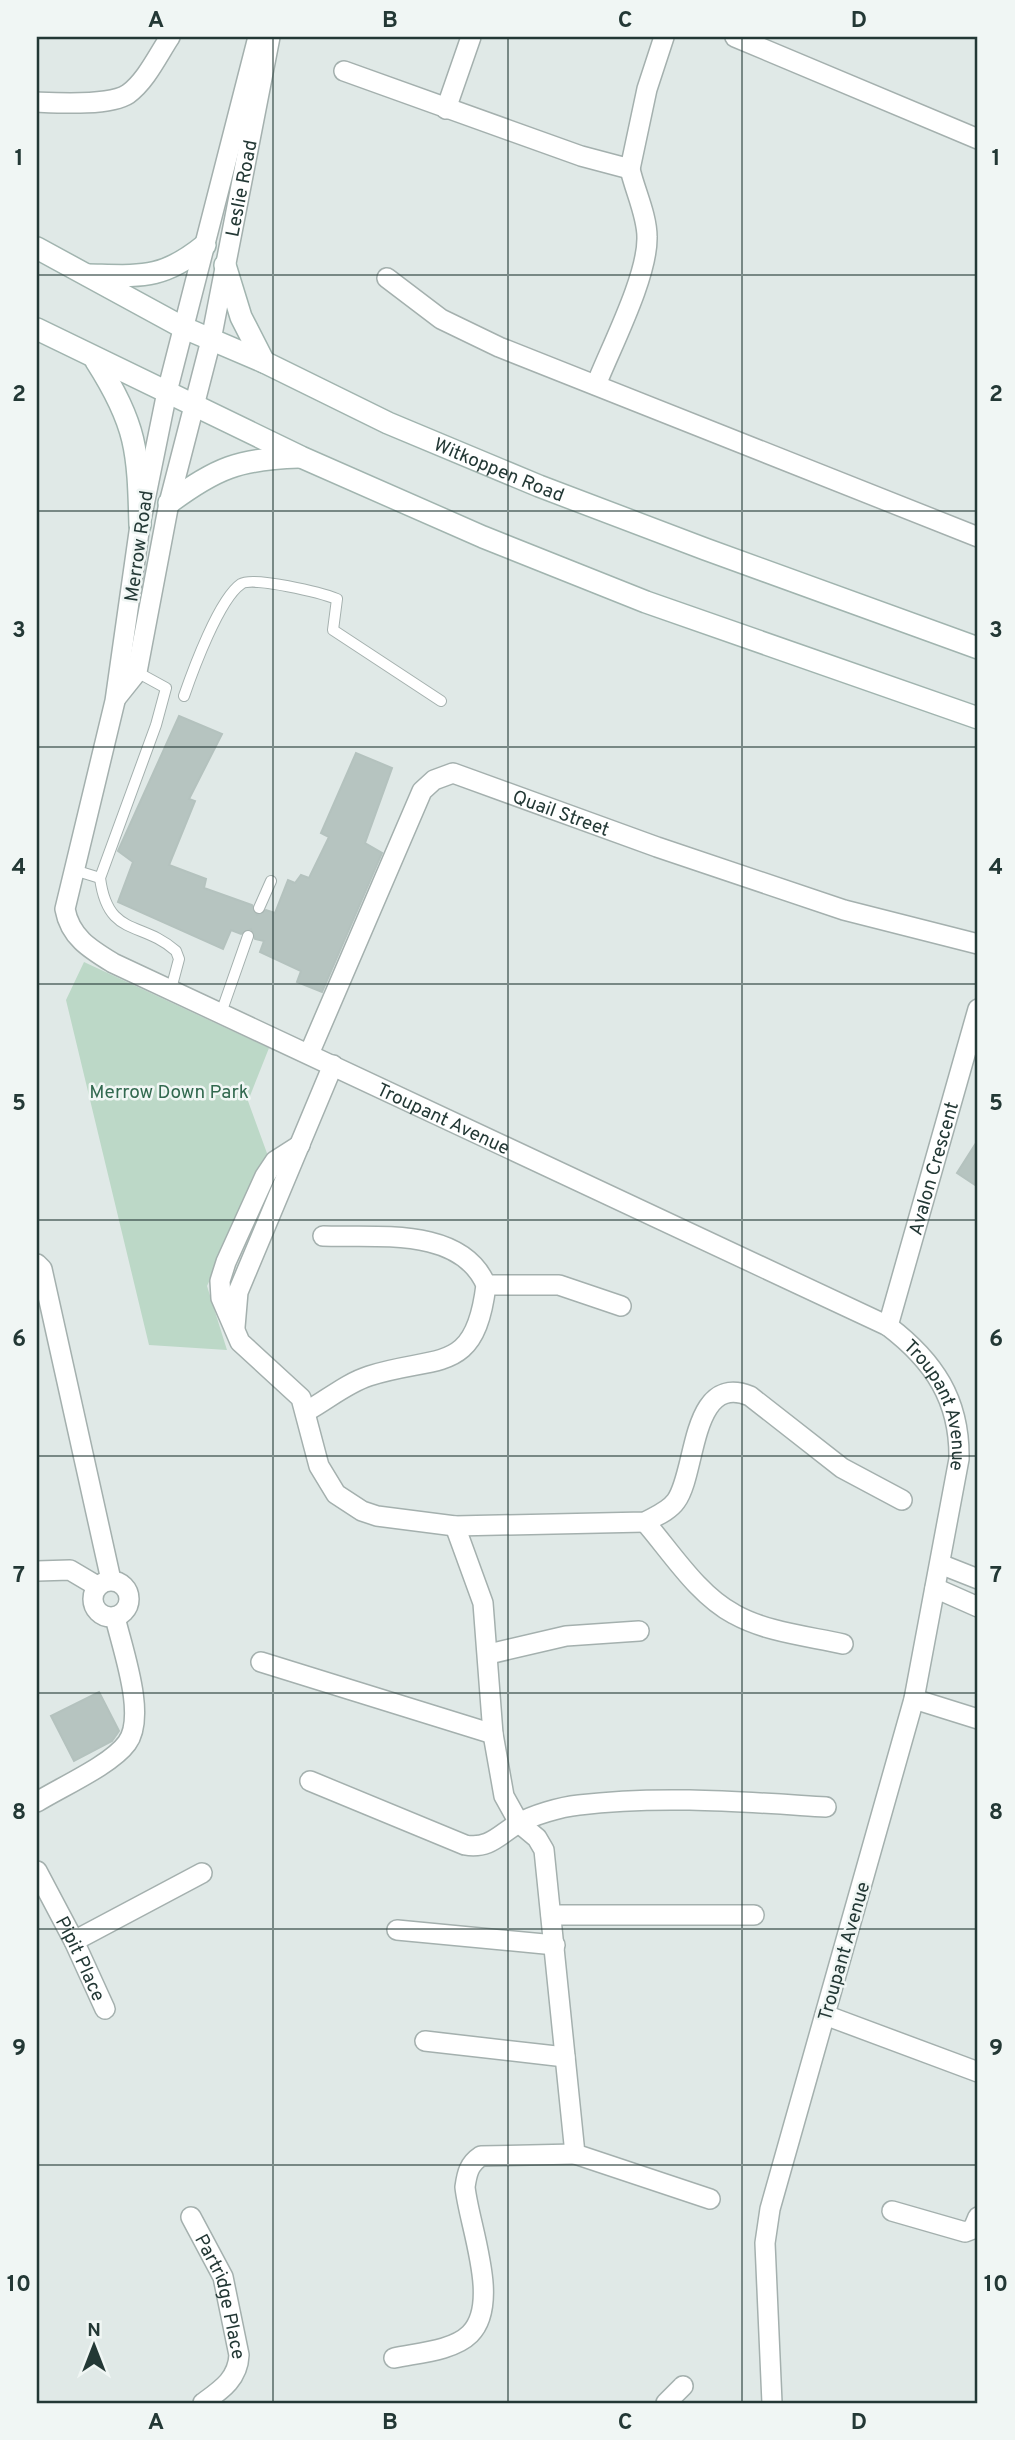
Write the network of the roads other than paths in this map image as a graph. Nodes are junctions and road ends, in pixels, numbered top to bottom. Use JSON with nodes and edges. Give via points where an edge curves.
{"nodes":[{"id":1,"x":170,"y":37,"type":"edge"},
{"id":2,"x":257,"y":37,"type":"edge"},
{"id":3,"x":270,"y":37,"type":"edge"},
{"id":4,"x":471,"y":37,"type":"edge"},
{"id":5,"x":664,"y":37,"type":"edge"},
{"id":6,"x":735,"y":37,"type":"edge"},
{"id":7,"x":344,"y":71,"type":"dead end"},
{"id":8,"x":37,"y":102,"type":"edge"},
{"id":9,"x":446,"y":109,"type":"junction"},
{"id":10,"x":978,"y":139,"type":"edge"},
{"id":11,"x":630,"y":169,"type":"junction"},
{"id":12,"x":205,"y":245,"type":"junction"},
{"id":13,"x":37,"y":248,"type":"edge"},
{"id":14,"x":225,"y":265,"type":"junction"},
{"id":15,"x":83,"y":275,"type":"junction"},
{"id":16,"x":387,"y":278,"type":"dead end"},
{"id":17,"x":182,"y":327,"type":"junction"},
{"id":18,"x":37,"y":329,"type":"edge"},
{"id":19,"x":211,"y":341,"type":"junction"},
{"id":20,"x":95,"y":360,"type":"junction"},
{"id":21,"x":264,"y":362,"type":"junction"},
{"id":22,"x":596,"y":385,"type":"junction"},
{"id":23,"x":167,"y":392,"type":"junction"},
{"id":24,"x":195,"y":404,"type":"junction"},
{"id":25,"x":301,"y":457,"type":"junction"},
{"id":26,"x":169,"y":503,"type":"junction"},
{"id":27,"x":139,"y":524,"type":"junction"},
{"id":28,"x":978,"y":537,"type":"edge"},
{"id":29,"x":978,"y":648,"type":"edge"},
{"id":30,"x":129,"y":669,"type":"junction"},
{"id":31,"x":184,"y":696,"type":"dead end"},
{"id":32,"x":441,"y":701,"type":"dead end"},
{"id":33,"x":978,"y":718,"type":"edge"},
{"id":34,"x":74,"y":870,"type":"junction"},
{"id":35,"x":100,"y":878,"type":"junction"},
{"id":36,"x":271,"y":881,"type":"dead end"},
{"id":37,"x":259,"y":908,"type":"dead end"},
{"id":38,"x":65,"y":909,"type":"joint"},
{"id":39,"x":248,"y":936,"type":"dead end"},
{"id":40,"x":978,"y":944,"type":"edge"},
{"id":41,"x":171,"y":989,"type":"junction"},
{"id":42,"x":978,"y":1009,"type":"edge"},
{"id":43,"x":221,"y":1013,"type":"junction"},
{"id":44,"x":309,"y":1054,"type":"junction"},
{"id":45,"x":333,"y":1065,"type":"junction"},
{"id":46,"x":323,"y":1236,"type":"dead end"},
{"id":47,"x":37,"y":1264,"type":"edge"},
{"id":48,"x":486,"y":1285,"type":"junction"},
{"id":49,"x":621,"y":1306,"type":"dead end"},
{"id":50,"x":888,"y":1326,"type":"junction"},
{"id":51,"x":307,"y":1411,"type":"junction"},
{"id":52,"x":902,"y":1500,"type":"dead end"},
{"id":53,"x":645,"y":1522,"type":"junction"},
{"id":54,"x":456,"y":1526,"type":"junction"},
{"id":55,"x":940,"y":1564,"type":"junction"},
{"id":56,"x":37,"y":1571,"type":"edge"},
{"id":57,"x":978,"y":1579,"type":"edge"},
{"id":58,"x":104,"y":1583,"type":"junction"},
{"id":59,"x":935,"y":1588,"type":"junction"},
{"id":60,"x":978,"y":1607,"type":"edge"},
{"id":61,"x":115,"y":1617,"type":"junction"},
{"id":62,"x":639,"y":1632,"type":"dead end"},
{"id":63,"x":842,"y":1644,"type":"dead end"},
{"id":64,"x":489,"y":1654,"type":"junction"},
{"id":65,"x":261,"y":1662,"type":"dead end"},
{"id":66,"x":914,"y":1699,"type":"junction"},
{"id":67,"x":978,"y":1719,"type":"edge"},
{"id":68,"x":493,"y":1734,"type":"junction"},
{"id":69,"x":310,"y":1782,"type":"dead end"},
{"id":70,"x":37,"y":1802,"type":"edge"},
{"id":71,"x":826,"y":1807,"type":"dead end"},
{"id":72,"x":519,"y":1823,"type":"junction"},
{"id":73,"x":37,"y":1871,"type":"edge"},
{"id":74,"x":202,"y":1873,"type":"dead end"},
{"id":75,"x":551,"y":1915,"type":"junction"},
{"id":76,"x":754,"y":1915,"type":"dead end"},
{"id":77,"x":397,"y":1930,"type":"dead end"},
{"id":78,"x":74,"y":1941,"type":"junction"},
{"id":79,"x":555,"y":1945,"type":"junction"},
{"id":80,"x":105,"y":2009,"type":"dead end"},
{"id":81,"x":825,"y":2015,"type":"junction"},
{"id":82,"x":425,"y":2041,"type":"dead end"},
{"id":83,"x":565,"y":2057,"type":"junction"},
{"id":84,"x":978,"y":2072,"type":"edge"},
{"id":85,"x":575,"y":2154,"type":"junction"},
{"id":86,"x":710,"y":2199,"type":"dead end"},
{"id":87,"x":892,"y":2211,"type":"dead end"},
{"id":88,"x":191,"y":2217,"type":"dead end"},
{"id":89,"x":978,"y":2217,"type":"edge"},
{"id":90,"x":394,"y":2358,"type":"dead end"},
{"id":91,"x":683,"y":2386,"type":"dead end"},
{"id":92,"x":203,"y":2403,"type":"edge"},
{"id":93,"x":666,"y":2403,"type":"edge"},
{"id":94,"x":772,"y":2403,"type":"edge"}],
"edges":[{"from":1,"to":8,"type":"street","via":[[126,96]]},
{"from":2,"to":12,"type":"street","name":"Leslie Road"},
{"from":3,"to":14,"type":"street","name":"Leslie Road"},
{"from":4,"to":9,"type":"street"},
{"from":5,"to":11,"type":"street"},
{"from":6,"to":10,"type":"street"},
{"from":7,"to":9,"type":"street"},
{"from":9,"to":11,"type":"street"},
{"from":11,"to":22,"type":"street","via":[[647,227],[646,251]]},
{"from":12,"to":15,"type":"main road","via":[[184,262],[160,272]]},
{"from":12,"to":17,"type":"street","name":"Leslie Road"},
{"from":13,"to":15,"type":"main road","name":"Witkoppen Road"},
{"from":14,"to":19,"type":"street","name":"Leslie Road"},
{"from":14,"to":21,"type":"main road","via":[[242,317]]},
{"from":15,"to":17,"type":"main road","name":"Witkoppen Road"},
{"from":16,"to":22,"type":"street","via":[[471,335]]},
{"from":17,"to":19,"type":"main road","name":"Witkoppen Road"},
{"from":17,"to":23,"type":"street","name":"Leslie Road"},
{"from":18,"to":20,"type":"main road"},
{"from":19,"to":21,"type":"main road","name":"Witkoppen Road"},
{"from":19,"to":24,"type":"street","name":"Leslie Road"},
{"from":20,"to":23,"type":"main road"},
{"from":20,"to":27,"type":"main road","via":[[131,426]]},
{"from":21,"to":29,"type":"main road","name":"Witkoppen Road","via":[[388,423],[539,486]]},
{"from":22,"to":28,"type":"street"},
{"from":23,"to":24,"type":"main road"},
{"from":23,"to":27,"type":"street","name":"Merrow Road"},
{"from":24,"to":25,"type":"main road"},
{"from":24,"to":26,"type":"street","name":"Merrow Road"},
{"from":25,"to":26,"type":"main road","via":[[226,467]]},
{"from":25,"to":33,"type":"main road","via":[[646,602]]},
{"from":26,"to":30,"type":"street","name":"Merrow Road"},
{"from":27,"to":30,"type":"street","name":"Merrow Road"},
{"from":30,"to":34,"type":"street","name":"Merrow Road","via":[[115,701]]},
{"from":30,"to":35,"type":"lane","via":[[166,688]]},
{"from":31,"to":32,"type":"lane","via":[[204,641],[236,589],[253,581],[337,599],[332,629]]},
{"from":34,"to":35,"type":"lane"},
{"from":34,"to":38,"type":"street","name":"Merrow Road"},
{"from":35,"to":41,"type":"lane","via":[[103,900],[116,919],[176,951]]},
{"from":36,"to":37,"type":"lane"},
{"from":38,"to":41,"type":"street","name":"Troupant Avenue","via":[[77,938],[90,949]]},
{"from":39,"to":43,"type":"lane"},
{"from":40,"to":44,"type":"street","name":"Quail Street","via":[[844,910],[453,773],[422,791]]},
{"from":41,"to":43,"type":"street","name":"Troupant Avenue"},
{"from":42,"to":50,"type":"street","name":"Avalon Crescent"},
{"from":43,"to":44,"type":"street","name":"Troupant Avenue"},
{"from":44,"to":45,"type":"street","name":"Troupant Avenue"},
{"from":45,"to":50,"type":"street","name":"Troupant Avenue"},
{"from":45,"to":51,"type":"street","via":[[300,1145],[275,1161],[265,1176],[220,1281],[221,1297],[245,1348],[302,1398]]},
{"from":46,"to":48,"type":"street","via":[[421,1240],[442,1246],[472,1263]]},
{"from":47,"to":58,"type":"street","via":[[42,1269]]},
{"from":48,"to":49,"type":"street","via":[[559,1285]]},
{"from":48,"to":51,"type":"street","via":[[478,1329],[456,1354],[368,1377]]},
{"from":50,"to":55,"type":"street","name":"Troupant Avenue","via":[[913,1345],[941,1378],[956,1423],[959,1459]]},
{"from":51,"to":54,"type":"street","via":[[319,1466],[343,1501],[377,1516]]},
{"from":52,"to":53,"type":"street","via":[[842,1468],[750,1396],[735,1392],[709,1406],[682,1491],[668,1509]]},
{"from":53,"to":54,"type":"street"},
{"from":53,"to":63,"type":"street","via":[[711,1597],[734,1614]]},
{"from":54,"to":64,"type":"street","via":[[481,1595]]},
{"from":55,"to":57,"type":"street"},
{"from":55,"to":59,"type":"street","name":"Troupant Avenue"},
{"from":56,"to":58,"type":"street","via":[[70,1570]]},
{"from":58,"to":61,"type":"street","via":[[93,1594],[94,1608]]},
{"from":58,"to":61,"type":"street","via":[[125,1587],[129,1597],[124,1612]]},
{"from":59,"to":60,"type":"street"},
{"from":59,"to":66,"type":"street","name":"Troupant Avenue"},
{"from":61,"to":70,"type":"street","via":[[136,1711],[132,1733],[112,1757]]},
{"from":62,"to":64,"type":"street","via":[[566,1636]]},
{"from":64,"to":68,"type":"street"},
{"from":65,"to":68,"type":"street"},
{"from":66,"to":67,"type":"street"},
{"from":66,"to":81,"type":"street","name":"Troupant Avenue"},
{"from":68,"to":72,"type":"street","via":[[504,1796]]},
{"from":69,"to":72,"type":"street","via":[[465,1845],[492,1843]]},
{"from":71,"to":72,"type":"street","via":[[674,1799],[577,1805]]},
{"from":72,"to":75,"type":"street","via":[[543,1846]]},
{"from":73,"to":78,"type":"street","name":"Pipit Place"},
{"from":74,"to":78,"type":"street"},
{"from":75,"to":76,"type":"street"},
{"from":75,"to":79,"type":"street"},
{"from":77,"to":79,"type":"street"},
{"from":78,"to":80,"type":"street","name":"Pipit Place"},
{"from":79,"to":83,"type":"street"},
{"from":81,"to":84,"type":"street"},
{"from":81,"to":94,"type":"street","name":"Troupant Avenue","via":[[767,2227]]},
{"from":82,"to":83,"type":"street"},
{"from":83,"to":85,"type":"street"},
{"from":85,"to":86,"type":"street"},
{"from":85,"to":90,"type":"street","via":[[481,2156],[475,2160],[465,2187],[484,2292],[479,2320],[459,2341]]},
{"from":87,"to":89,"type":"street","via":[[965,2232],[973,2229]]},
{"from":88,"to":92,"type":"street","name":"Partridge Place","via":[[223,2277],[239,2355],[239,2366],[225,2387]]},
{"from":91,"to":93,"type":"street"}]}
